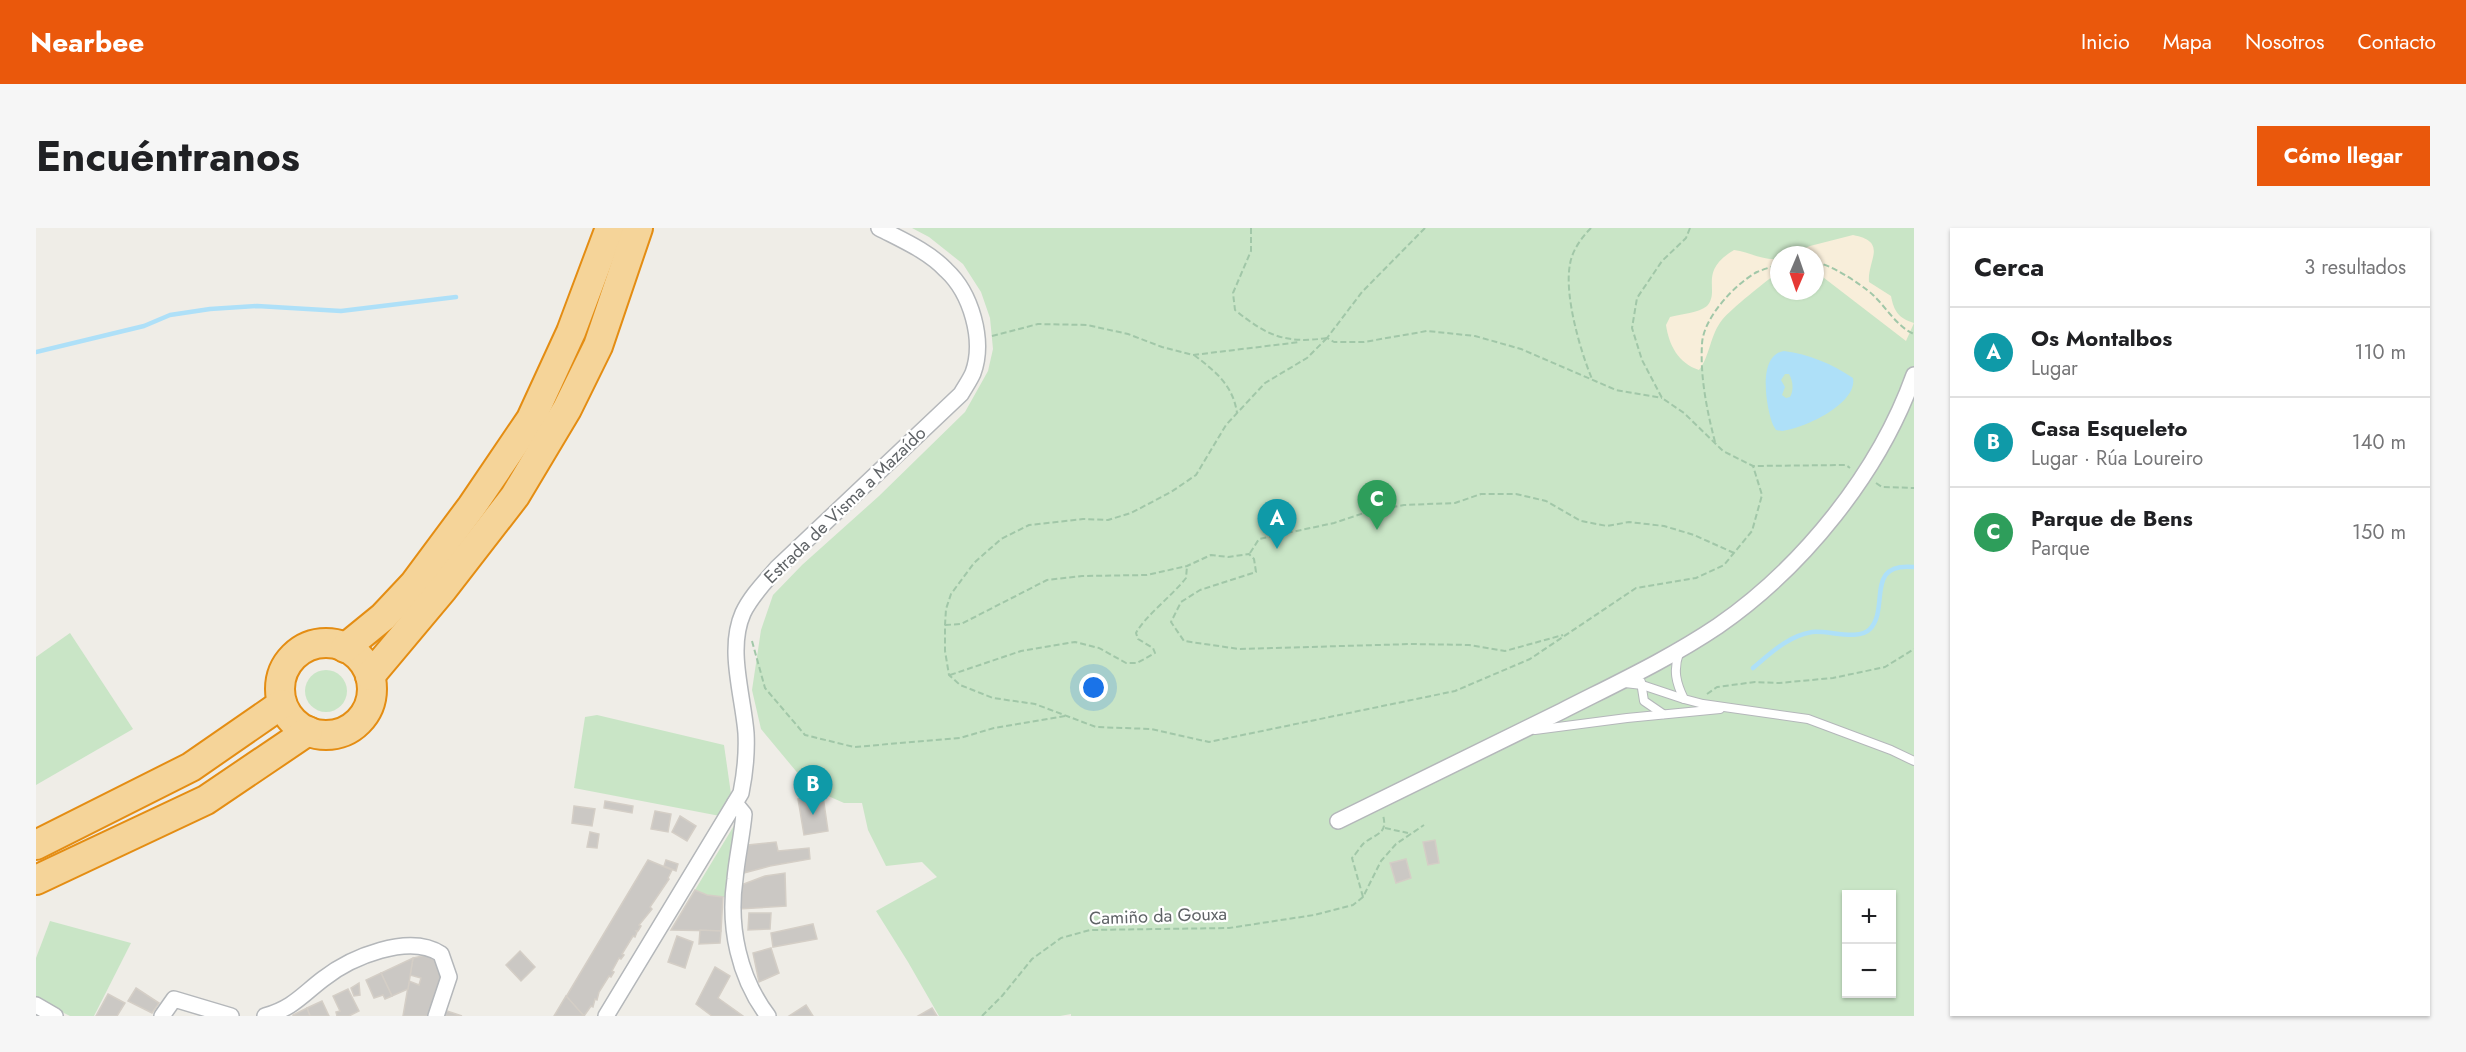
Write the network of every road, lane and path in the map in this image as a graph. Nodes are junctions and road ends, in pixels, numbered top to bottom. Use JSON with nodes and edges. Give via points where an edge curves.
{"nodes":[{"id":1,"x":610,"y":228,"type":"edge"},
{"id":2,"x":638,"y":228,"type":"edge"},
{"id":3,"x":879,"y":228,"type":"edge"},
{"id":4,"x":1251,"y":228,"type":"edge"},
{"id":5,"x":1425,"y":228,"type":"edge"},
{"id":6,"x":1591,"y":228,"type":"edge"},
{"id":7,"x":1690,"y":228,"type":"edge"},
{"id":8,"x":1824,"y":266,"type":"edge"},
{"id":9,"x":1770,"y":267,"type":"edge"},
{"id":10,"x":1914,"y":334,"type":"edge"},
{"id":11,"x":1327,"y":338,"type":"junction"},
{"id":12,"x":1300,"y":342,"type":"junction"},
{"id":13,"x":976,"y":344,"type":"junction"},
{"id":14,"x":1193,"y":355,"type":"junction"},
{"id":15,"x":1914,"y":375,"type":"edge"},
{"id":16,"x":1592,"y":379,"type":"junction"},
{"id":17,"x":1662,"y":398,"type":"junction"},
{"id":18,"x":1237,"y":413,"type":"junction"},
{"id":19,"x":1716,"y":444,"type":"junction"},
{"id":20,"x":1753,"y":466,"type":"junction"},
{"id":21,"x":1864,"y":476,"type":"junction"},
{"id":22,"x":1914,"y":488,"type":"edge"},
{"id":23,"x":1734,"y":553,"type":"junction"},
{"id":24,"x":1249,"y":554,"type":"junction"},
{"id":25,"x":1186,"y":566,"type":"junction"},
{"id":26,"x":945,"y":625,"type":"junction"},
{"id":27,"x":1569,"y":633,"type":"junction"},
{"id":28,"x":738,"y":637,"type":"junction"},
{"id":29,"x":345,"y":648,"type":"junction"},
{"id":30,"x":1681,"y":649,"type":"junction"},
{"id":31,"x":1914,"y":649,"type":"edge"},
{"id":32,"x":949,"y":675,"type":"junction"},
{"id":33,"x":370,"y":676,"type":"junction"},
{"id":34,"x":1640,"y":678,"type":"junction"},
{"id":35,"x":1684,"y":699,"type":"junction"},
{"id":36,"x":282,"y":704,"type":"junction"},
{"id":37,"x":1703,"y":704,"type":"junction"},
{"id":38,"x":1730,"y":708,"type":"junction"},
{"id":39,"x":1663,"y":714,"type":"junction"},
{"id":40,"x":1066,"y":716,"type":"junction"},
{"id":41,"x":308,"y":731,"type":"junction"},
{"id":42,"x":1521,"y":732,"type":"junction"},
{"id":43,"x":1914,"y":761,"type":"edge"},
{"id":44,"x":735,"y":803,"type":"junction"},
{"id":45,"x":1338,"y":821,"type":"dead end"},
{"id":46,"x":1424,"y":825,"type":"dead end"},
{"id":47,"x":1409,"y":834,"type":"junction"},
{"id":48,"x":36,"y":845,"type":"edge"},
{"id":49,"x":36,"y":880,"type":"edge"},
{"id":50,"x":1363,"y":897,"type":"junction"},
{"id":51,"x":36,"y":1005,"type":"edge"},
{"id":52,"x":762,"y":1014,"type":"edge"},
{"id":53,"x":55,"y":1016,"type":"edge"},
{"id":54,"x":162,"y":1016,"type":"edge"},
{"id":55,"x":231,"y":1016,"type":"edge"},
{"id":56,"x":265,"y":1016,"type":"edge"},
{"id":57,"x":436,"y":1016,"type":"edge"},
{"id":58,"x":606,"y":1016,"type":"edge"},
{"id":59,"x":982,"y":1016,"type":"edge"}],
"edges":[{"from":1,"to":29,"type":"highway","via":[[571,332],[531,419],[414,584],[383,617]]},
{"from":2,"to":33,"type":"highway","via":[[598,346],[567,409],[515,496]]},
{"from":3,"to":13,"type":"street","name":"Estrada de Visma a Mazaído","via":[[928,255],[954,278],[971,309]]},
{"from":4,"to":12,"type":"path","via":[[1251,251],[1233,293],[1235,310],[1259,329]]},
{"from":5,"to":11,"type":"path","via":[[1362,292]]},
{"from":6,"to":16,"type":"path","via":[[1570,262],[1568,284],[1581,353]]},
{"from":7,"to":17,"type":"path","via":[[1637,298],[1632,328],[1642,360]]},
{"from":8,"to":10,"type":"path","via":[[1872,294]]},
{"from":9,"to":19,"type":"path","via":[[1732,290],[1712,316],[1702,342],[1708,414]]},
{"from":11,"to":12,"type":"path"},
{"from":11,"to":16,"type":"path","via":[[1334,342],[1364,342],[1427,331],[1475,336],[1521,349]]},
{"from":11,"to":18,"type":"path","via":[[1307,358],[1265,383]]},
{"from":12,"to":14,"type":"path"},
{"from":13,"to":14,"type":"path","via":[[1038,324],[1087,325]]},
{"from":13,"to":28,"type":"street","name":"Estrada de Visma a Mazaído","via":[[973,372],[961,393],[777,568],[744,612]]},
{"from":14,"to":18,"type":"path","via":[[1227,384]]},
{"from":15,"to":21,"type":"street"},
{"from":16,"to":17,"type":"path","via":[[1616,390]]},
{"from":17,"to":19,"type":"path"},
{"from":18,"to":26,"type":"path","via":[[1196,475],[1171,492],[1108,520],[1029,525],[1001,539],[975,563],[951,594]]},
{"from":19,"to":20,"type":"path"},
{"from":20,"to":21,"type":"path","via":[[1846,465]]},
{"from":20,"to":23,"type":"path","via":[[1762,495],[1752,531]]},
{"from":21,"to":22,"type":"path","via":[[1882,487]]},
{"from":21,"to":30,"type":"street","via":[[1829,522],[1769,584]]},
{"from":23,"to":24,"type":"path","via":[[1664,526],[1629,522],[1607,526],[1581,521],[1546,501],[1516,494],[1481,494],[1455,503],[1370,511],[1259,539]]},
{"from":23,"to":27,"type":"path","via":[[1724,565],[1696,578],[1636,588]]},
{"from":24,"to":25,"type":"path","via":[[1211,555]]},
{"from":24,"to":27,"type":"path","via":[[1256,572],[1200,590],[1181,602],[1171,622],[1184,641],[1239,649],[1412,644],[1469,645],[1505,651]]},
{"from":25,"to":26,"type":"path","via":[[1147,575],[1047,580],[961,624]]},
{"from":25,"to":32,"type":"path","via":[[1186,578],[1140,624],[1138,639],[1155,653],[1137,663],[1126,663],[1099,648],[1075,642],[1021,651]]},
{"from":26,"to":32,"type":"path"},
{"from":27,"to":40,"type":"path","via":[[1530,658],[1455,691],[1209,742],[1151,729],[1096,727]]},
{"from":28,"to":40,"type":"path","via":[[752,640],[765,688],[805,735],[854,747],[960,738]]},
{"from":28,"to":44,"type":"street","name":"Estrada de Visma a Mazaído","via":[[746,744],[744,780]]},
{"from":29,"to":33,"type":"highway","via":[[356,655]]},
{"from":29,"to":36,"type":"highway","via":[[318,644],[294,656],[281,678]]},
{"from":30,"to":34,"type":"street"},
{"from":30,"to":35,"type":"lane","via":[[1675,664],[1676,683]]},
{"from":31,"to":37,"type":"path","via":[[1885,667],[1833,678],[1717,687],[1704,696]]},
{"from":32,"to":40,"type":"path","via":[[960,686],[993,698],[1035,704]]},
{"from":33,"to":41,"type":"highway","via":[[370,700],[358,722],[335,734]]},
{"from":34,"to":35,"type":"lane"},
{"from":34,"to":39,"type":"lane","via":[[1644,701]]},
{"from":34,"to":42,"type":"street","via":[[1615,683]]},
{"from":35,"to":37,"type":"lane"},
{"from":36,"to":41,"type":"highway","via":[[297,725]]},
{"from":36,"to":48,"type":"highway","via":[[191,767]]},
{"from":37,"to":38,"type":"lane"},
{"from":38,"to":39,"type":"lane"},
{"from":38,"to":43,"type":"lane","via":[[1808,719]]},
{"from":39,"to":42,"type":"lane"},
{"from":41,"to":49,"type":"highway","via":[[206,800]]},
{"from":42,"to":45,"type":"street"},
{"from":44,"to":52,"type":"street","via":[[744,814],[734,880],[735,935],[740,961]]},
{"from":44,"to":58,"type":"street","name":"Estrada de Visma a Mazaído"},
{"from":46,"to":47,"type":"path"},
{"from":47,"to":50,"type":"path","via":[[1381,861]]},
{"from":47,"to":50,"type":"path","via":[[1385,828],[1352,858]]},
{"from":50,"to":59,"type":"path","name":"Camiño da Gouxa","via":[[1353,905],[1314,915],[1229,928],[1090,930],[1061,938],[1032,959]]},
{"from":51,"to":53,"type":"street"},
{"from":54,"to":55,"type":"street","via":[[174,999]]},
{"from":56,"to":57,"type":"street","via":[[298,1001],[348,964],[395,946],[424,946],[441,954],[449,977]]}]}
